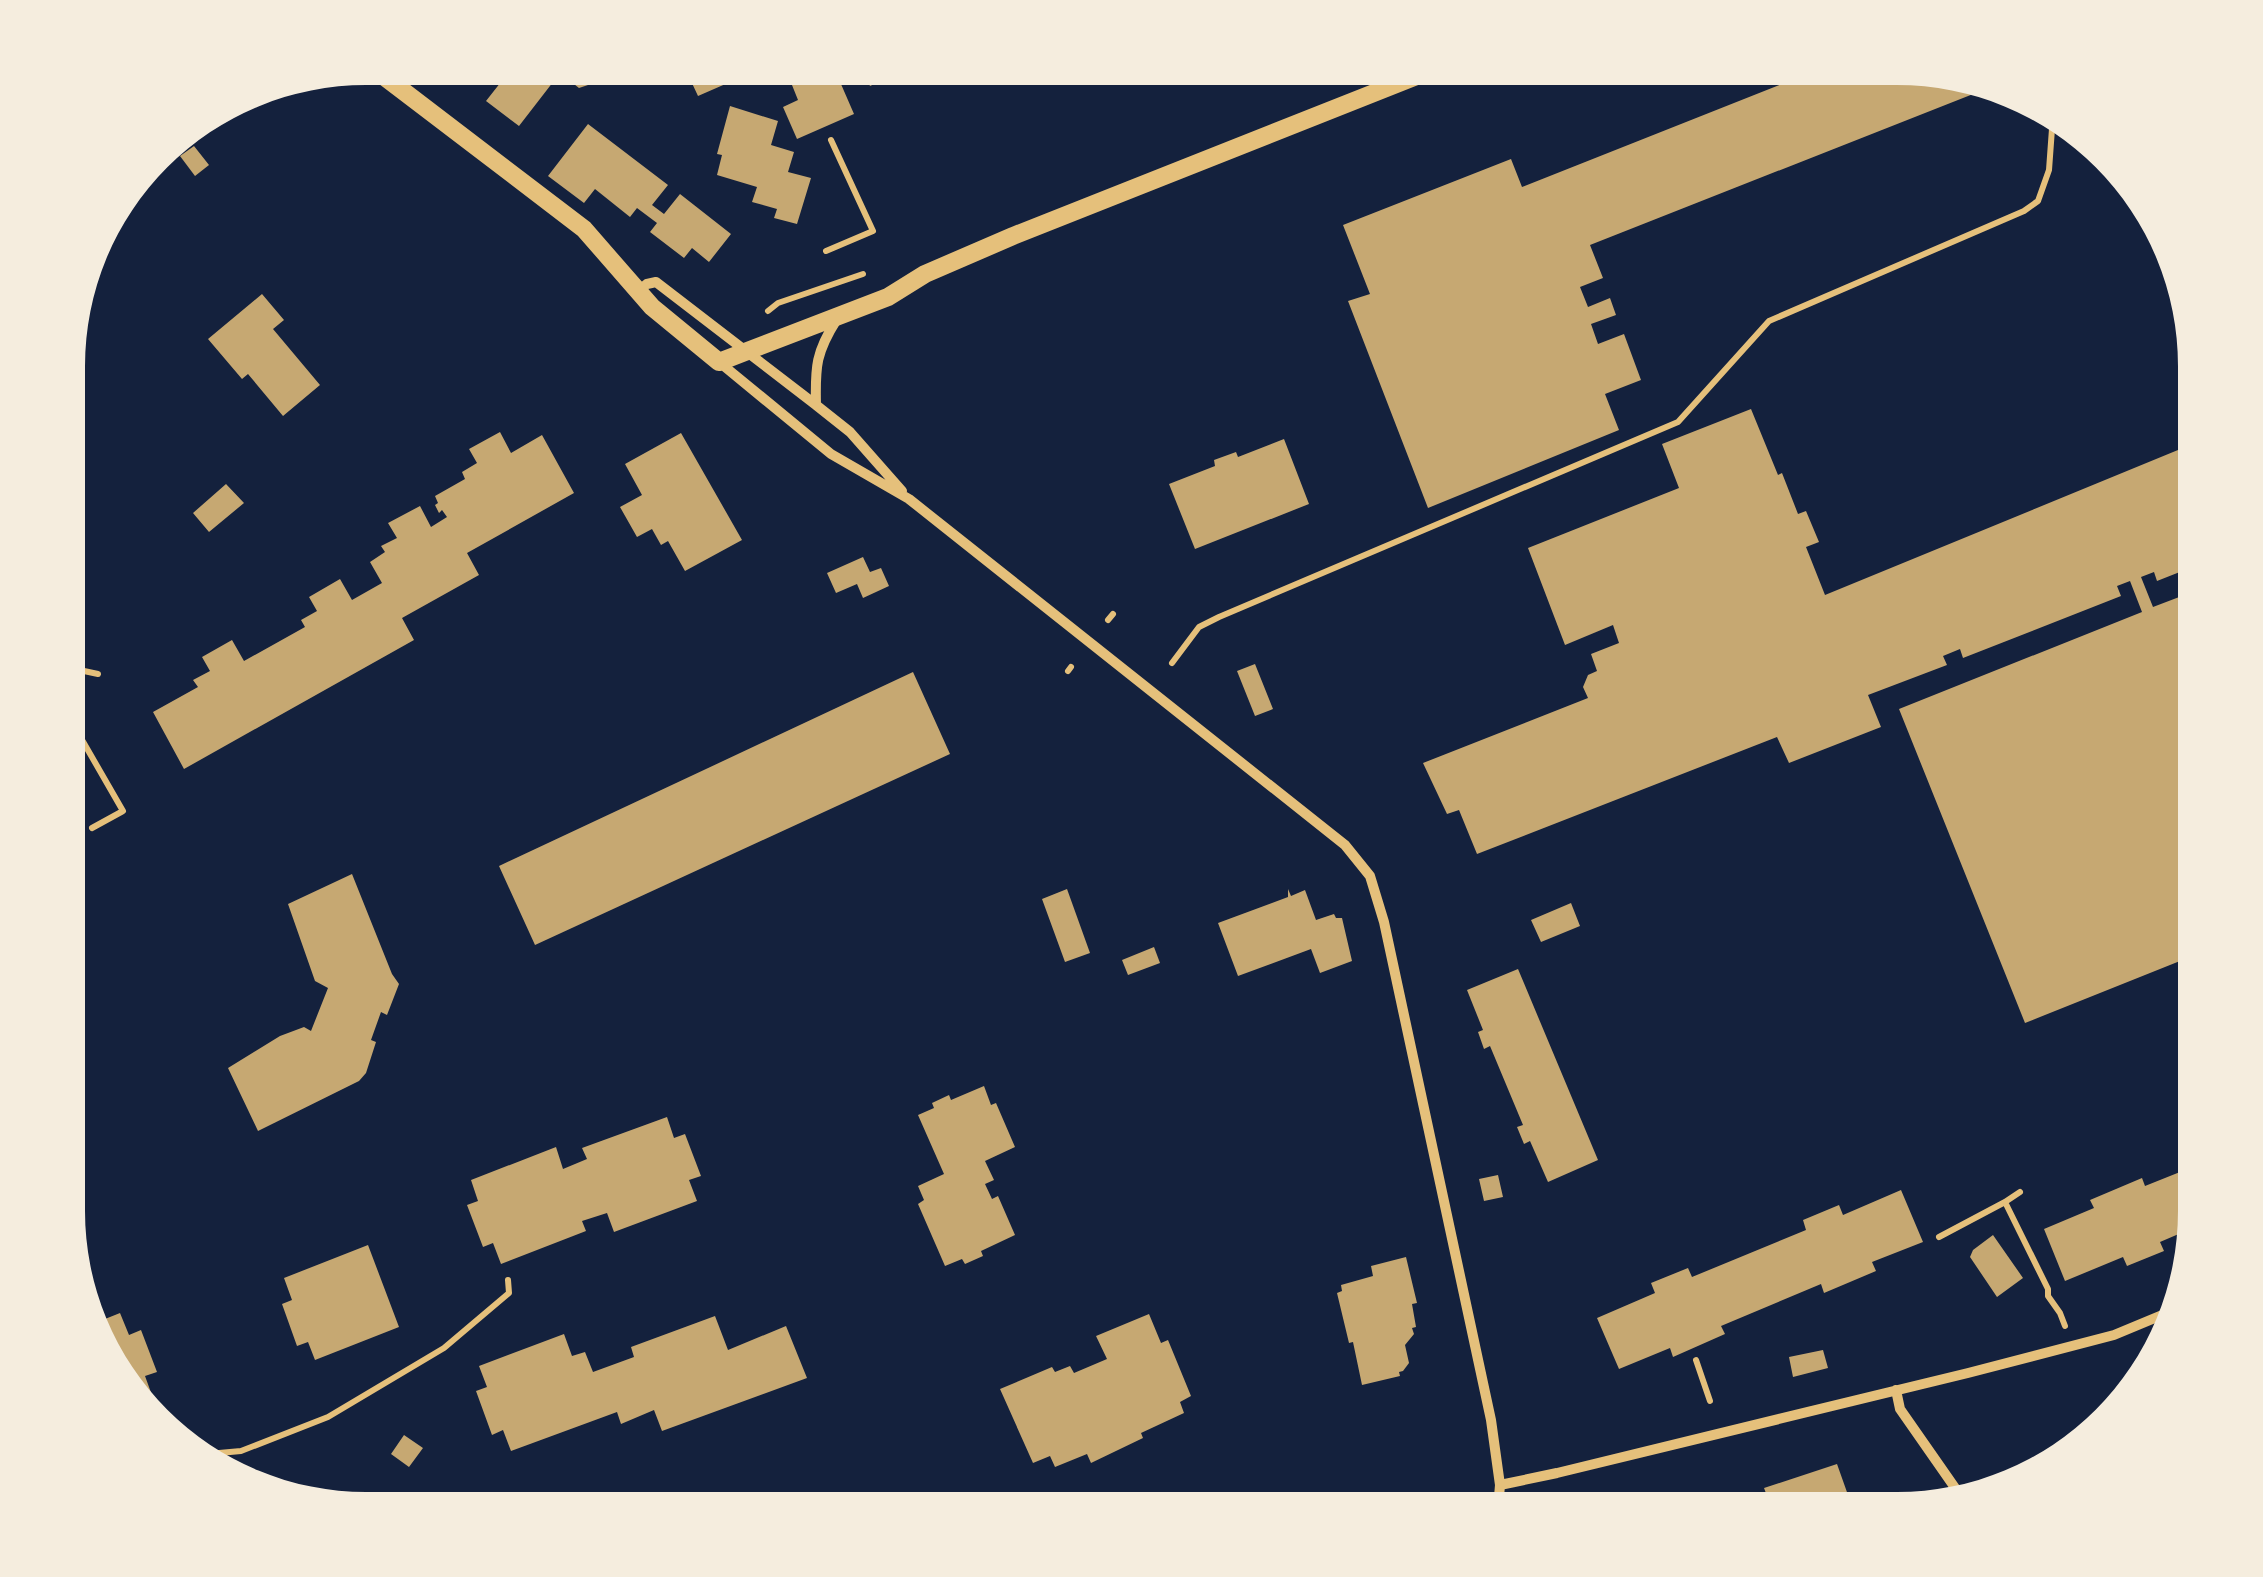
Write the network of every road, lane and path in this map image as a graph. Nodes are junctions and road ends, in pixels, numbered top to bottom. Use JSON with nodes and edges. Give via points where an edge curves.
{"nodes":[{"id":1,"x":395,"y":85,"type":"edge"},
{"id":2,"x":1393,"y":86,"type":"edge"},
{"id":3,"x":2052,"y":133,"type":"edge"},
{"id":4,"x":831,"y":140,"type":"dead end"},
{"id":5,"x":826,"y":250,"type":"dead end"},
{"id":6,"x":637,"y":292,"type":"junction"},
{"id":7,"x":839,"y":316,"type":"junction"},
{"id":8,"x":747,"y":351,"type":"junction"},
{"id":9,"x":718,"y":362,"type":"junction"},
{"id":10,"x":816,"y":404,"type":"junction"},
{"id":11,"x":910,"y":499,"type":"junction"},
{"id":12,"x":1172,"y":663,"type":"dead end"},
{"id":13,"x":85,"y":671,"type":"edge"},
{"id":14,"x":98,"y":674,"type":"dead end"},
{"id":15,"x":85,"y":746,"type":"edge"},
{"id":16,"x":92,"y":828,"type":"dead end"},
{"id":17,"x":2020,"y":1192,"type":"dead end"},
{"id":18,"x":2005,"y":1202,"type":"junction"},
{"id":19,"x":1939,"y":1236,"type":"dead end"},
{"id":20,"x":508,"y":1280,"type":"dead end"},
{"id":21,"x":2061,"y":1315,"type":"dead end"},
{"id":22,"x":2156,"y":1317,"type":"edge"},
{"id":23,"x":1696,"y":1360,"type":"dead end"},
{"id":24,"x":1896,"y":1390,"type":"junction"},
{"id":25,"x":1710,"y":1401,"type":"dead end"},
{"id":26,"x":224,"y":1453,"type":"edge"},
{"id":27,"x":1500,"y":1485,"type":"junction"},
{"id":28,"x":1954,"y":1486,"type":"edge"},
{"id":29,"x":1499,"y":1492,"type":"edge"}],
"edges":[{"from":1,"to":6,"type":"street","via":[[584,229]]},
{"from":2,"to":7,"type":"street","via":[[1013,236]]},
{"from":3,"to":12,"type":"path","via":[[2038,201],[1770,321],[1678,422],[1198,627]]},
{"from":4,"to":5,"type":"path","via":[[873,231]]},
{"from":6,"to":8,"type":"street","via":[[656,282]]},
{"from":6,"to":9,"type":"street"},
{"from":7,"to":8,"type":"street"},
{"from":7,"to":10,"type":"street","via":[[821,344]]},
{"from":8,"to":9,"type":"street"},
{"from":8,"to":10,"type":"street"},
{"from":9,"to":11,"type":"street","via":[[831,454]]},
{"from":10,"to":11,"type":"street"},
{"from":11,"to":27,"type":"street","via":[[1345,845],[1370,876]]},
{"from":13,"to":14,"type":"path"},
{"from":15,"to":16,"type":"path","via":[[123,811]]},
{"from":17,"to":18,"type":"path"},
{"from":18,"to":19,"type":"path"},
{"from":18,"to":21,"type":"path"},
{"from":20,"to":26,"type":"path","via":[[509,1293],[444,1348],[328,1418]]},
{"from":22,"to":24,"type":"street","via":[[2114,1335]]},
{"from":23,"to":25,"type":"path"},
{"from":24,"to":27,"type":"street"},
{"from":24,"to":28,"type":"street","via":[[1900,1409]]},
{"from":27,"to":29,"type":"street"}]}
